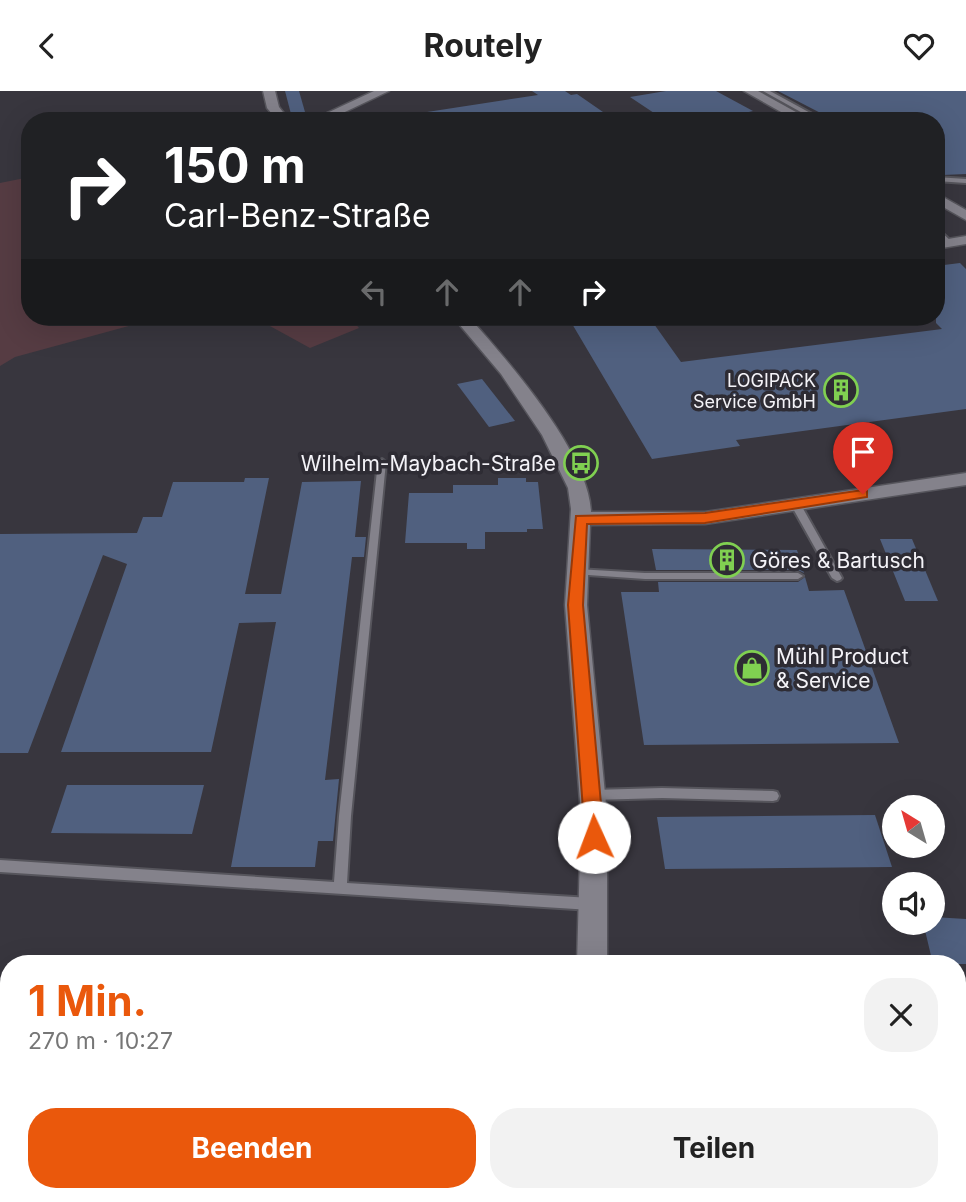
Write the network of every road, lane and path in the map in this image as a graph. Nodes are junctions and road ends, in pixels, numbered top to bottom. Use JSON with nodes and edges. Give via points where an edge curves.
{"nodes":[{"id":1,"x":269,"y":91,"type":"edge"},
{"id":2,"x":383,"y":91,"type":"edge"},
{"id":3,"x":750,"y":91,"type":"edge"},
{"id":4,"x":766,"y":91,"type":"edge"},
{"id":5,"x":276,"y":112,"type":"edge"},
{"id":6,"x":336,"y":112,"type":"edge"},
{"id":7,"x":789,"y":112,"type":"edge"},
{"id":8,"x":805,"y":112,"type":"edge"},
{"id":9,"x":945,"y":180,"type":"edge"},
{"id":10,"x":966,"y":181,"type":"edge"},
{"id":11,"x":945,"y":203,"type":"edge"},
{"id":12,"x":966,"y":216,"type":"edge"},
{"id":13,"x":966,"y":240,"type":"edge"},
{"id":14,"x":945,"y":244,"type":"edge"},
{"id":15,"x":469,"y":326,"type":"edge"},
{"id":16,"x":382,"y":462,"type":"dead end"},
{"id":17,"x":966,"y":479,"type":"edge"},
{"id":18,"x":796,"y":505,"type":"junction"},
{"id":19,"x":580,"y":519,"type":"junction"},
{"id":20,"x":577,"y":572,"type":"junction"},
{"id":21,"x":798,"y":576,"type":"dead end"},
{"id":22,"x":837,"y":578,"type":"dead end"},
{"id":23,"x":593,"y":795,"type":"junction"},
{"id":24,"x":773,"y":796,"type":"dead end"},
{"id":25,"x":0,"y":866,"type":"edge"},
{"id":26,"x":340,"y":887,"type":"junction"},
{"id":27,"x":593,"y":904,"type":"junction"},
{"id":28,"x":592,"y":955,"type":"edge"}],
"edges":[{"from":1,"to":5,"type":"street"},
{"from":2,"to":6,"type":"street"},
{"from":3,"to":7,"type":"street"},
{"from":4,"to":8,"type":"lane"},
{"from":9,"to":10,"type":"lane"},
{"from":11,"to":12,"type":"street"},
{"from":13,"to":14,"type":"street"},
{"from":15,"to":19,"type":"street","via":[[551,435],[578,488]]},
{"from":16,"to":26,"type":"lane"},
{"from":17,"to":18,"type":"street"},
{"from":18,"to":19,"type":"street","via":[[705,518]]},
{"from":18,"to":22,"type":"lane"},
{"from":19,"to":20,"type":"street"},
{"from":20,"to":21,"type":"lane"},
{"from":20,"to":23,"type":"street"},
{"from":23,"to":24,"type":"lane"},
{"from":23,"to":27,"type":"street"},
{"from":25,"to":26,"type":"lane"},
{"from":26,"to":27,"type":"lane"},
{"from":27,"to":28,"type":"street"}]}
